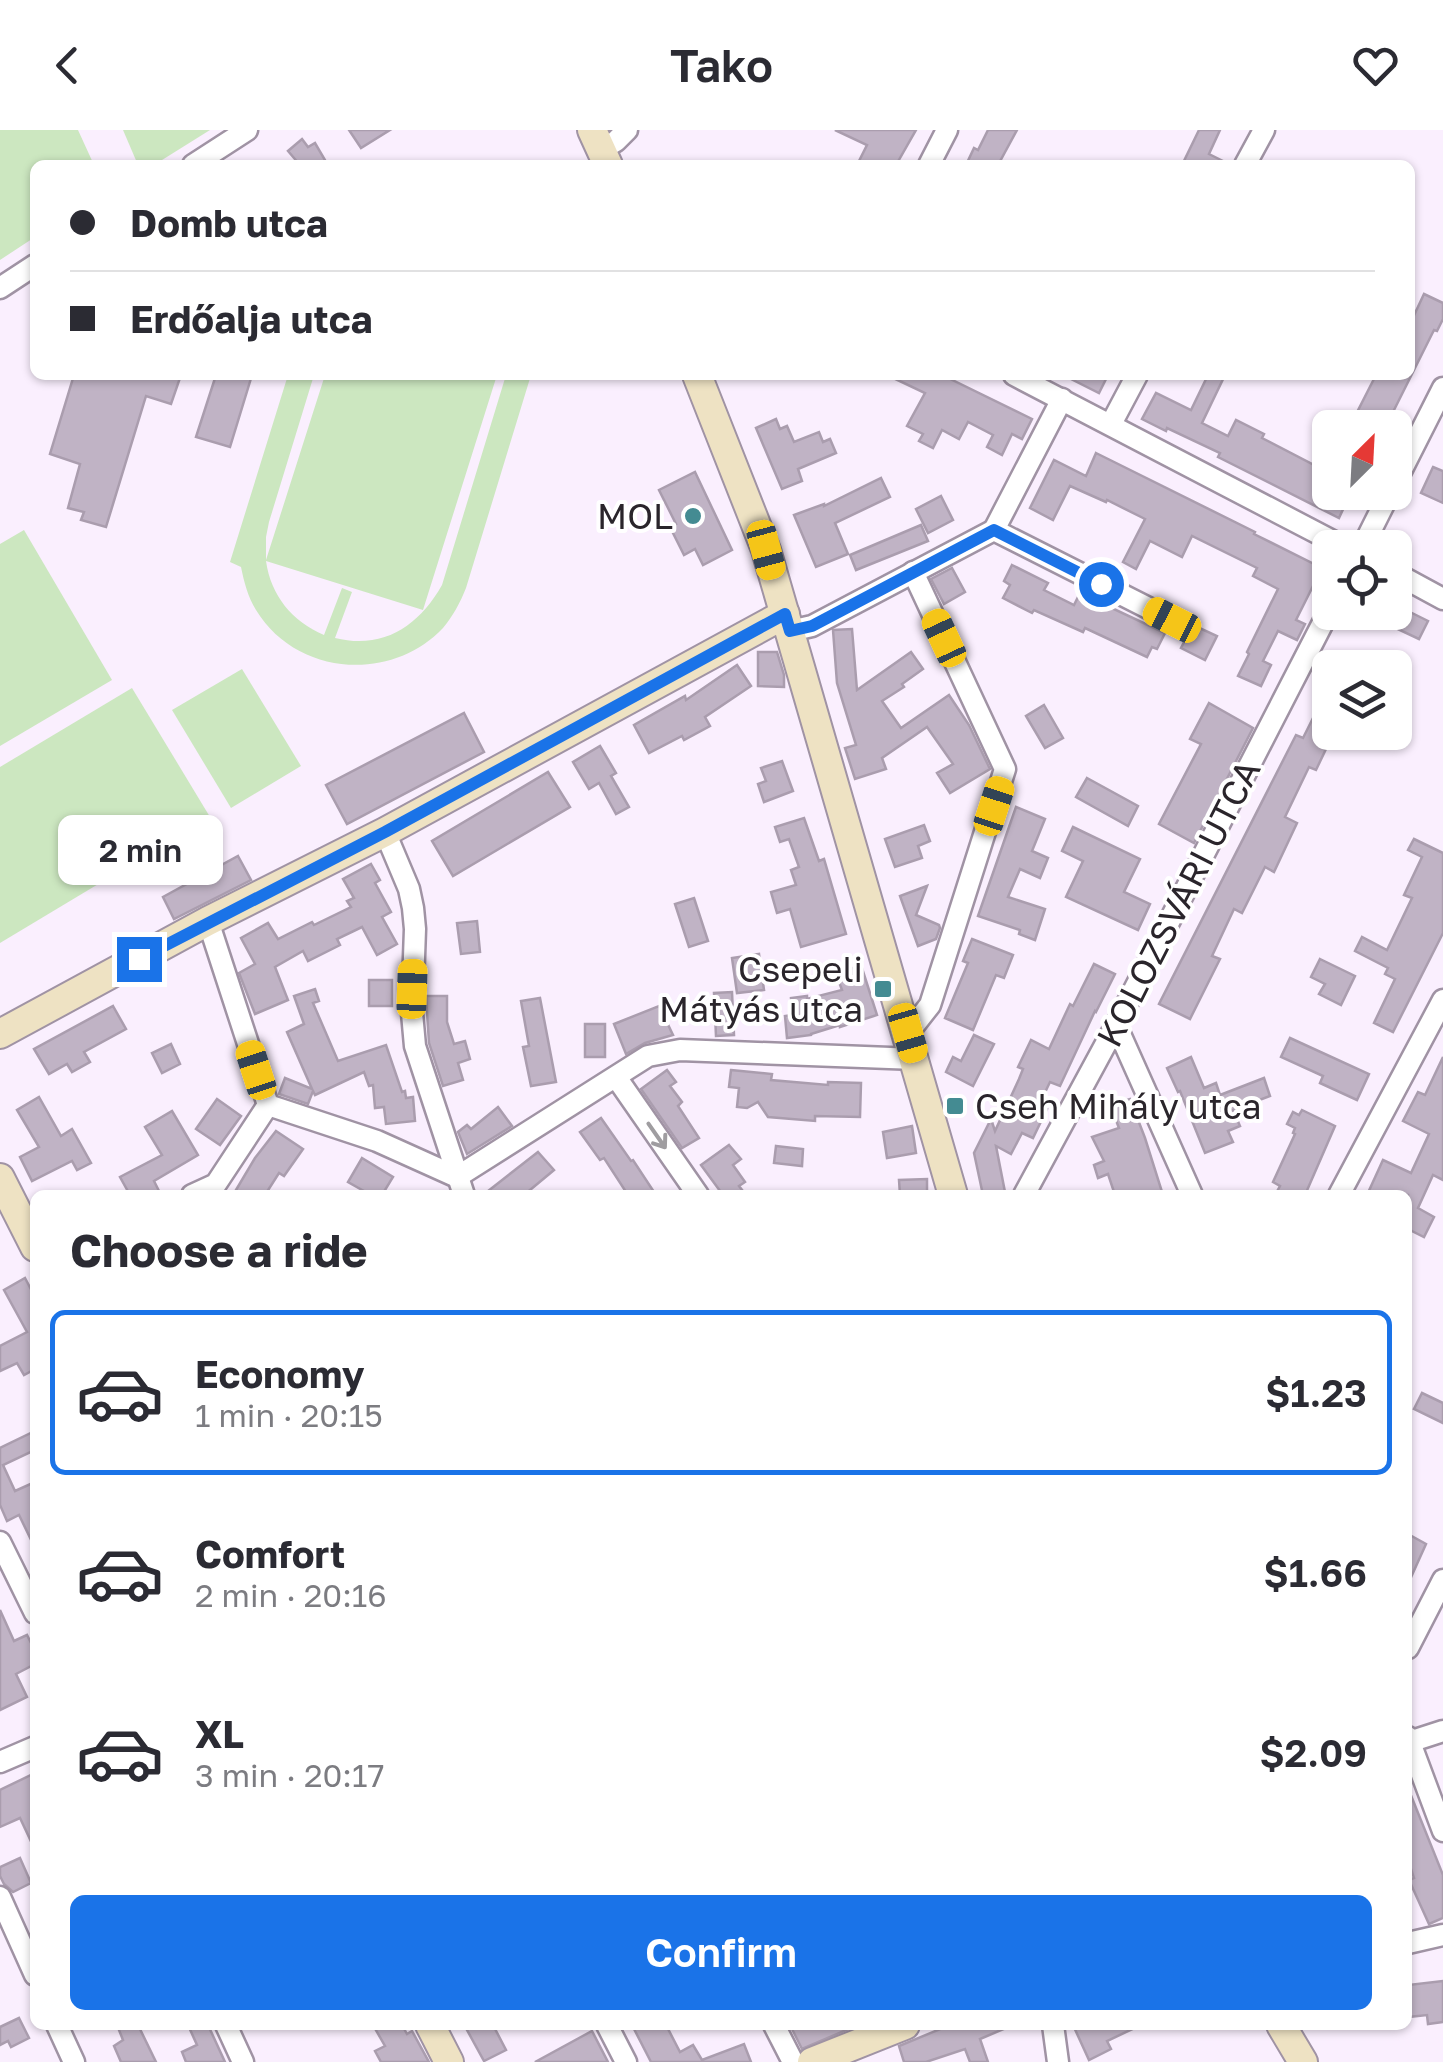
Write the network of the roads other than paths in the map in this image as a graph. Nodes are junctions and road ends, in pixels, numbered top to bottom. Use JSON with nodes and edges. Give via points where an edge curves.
{"nodes":[{"id":1,"x":247,"y":130,"type":"edge"},
{"id":2,"x":627,"y":130,"type":"edge"},
{"id":3,"x":948,"y":130,"type":"edge"},
{"id":4,"x":1264,"y":130,"type":"edge"},
{"id":5,"x":600,"y":148,"type":"edge"},
{"id":6,"x":201,"y":160,"type":"edge"},
{"id":7,"x":933,"y":160,"type":"edge"},
{"id":8,"x":1249,"y":160,"type":"edge"},
{"id":9,"x":30,"y":268,"type":"edge"},
{"id":10,"x":0,"y":288,"type":"edge"},
{"id":11,"x":699,"y":380,"type":"edge"},
{"id":12,"x":1024,"y":380,"type":"edge"},
{"id":13,"x":1133,"y":380,"type":"edge"},
{"id":14,"x":1443,"y":388,"type":"edge"},
{"id":15,"x":1062,"y":399,"type":"junction"},
{"id":16,"x":1111,"y":424,"type":"junction"},
{"id":17,"x":1412,"y":449,"type":"edge"},
{"id":18,"x":994,"y":530,"type":"junction"},
{"id":19,"x":1312,"y":530,"type":"edge"},
{"id":20,"x":912,"y":572,"type":"junction"},
{"id":21,"x":1412,"y":583,"type":"edge"},
{"id":22,"x":1443,"y":599,"type":"edge"},
{"id":23,"x":1172,"y":620,"type":"dead end"},
{"id":24,"x":787,"y":622,"type":"junction"},
{"id":25,"x":1320,"y":630,"type":"edge"},
{"id":26,"x":385,"y":832,"type":"junction"},
{"id":27,"x":208,"y":921,"type":"junction"},
{"id":28,"x":1443,"y":1000,"type":"edge"},
{"id":29,"x":1116,"y":1025,"type":"junction"},
{"id":30,"x":0,"y":1034,"type":"edge"},
{"id":31,"x":912,"y":1046,"type":"junction"},
{"id":32,"x":616,"y":1077,"type":"junction"},
{"id":33,"x":268,"y":1105,"type":"junction"},
{"id":34,"x":0,"y":1178,"type":"edge"},
{"id":35,"x":461,"y":1186,"type":"edge"},
{"id":36,"x":220,"y":1189,"type":"edge"},
{"id":37,"x":695,"y":1190,"type":"edge"},
{"id":38,"x":953,"y":1190,"type":"edge"},
{"id":39,"x":1027,"y":1190,"type":"edge"},
{"id":40,"x":1190,"y":1190,"type":"edge"},
{"id":41,"x":1342,"y":1190,"type":"edge"},
{"id":42,"x":30,"y":1237,"type":"edge"},
{"id":43,"x":0,"y":1542,"type":"edge"},
{"id":44,"x":1443,"y":1580,"type":"edge"},
{"id":45,"x":30,"y":1603,"type":"edge"},
{"id":46,"x":1412,"y":1640,"type":"edge"},
{"id":47,"x":1443,"y":1732,"type":"edge"},
{"id":48,"x":1412,"y":1738,"type":"edge"},
{"id":49,"x":30,"y":1749,"type":"edge"},
{"id":50,"x":1412,"y":1750,"type":"edge"},
{"id":51,"x":0,"y":1762,"type":"edge"},
{"id":52,"x":1443,"y":1831,"type":"edge"},
{"id":53,"x":0,"y":1897,"type":"edge"},
{"id":54,"x":1443,"y":1935,"type":"edge"},
{"id":55,"x":1412,"y":1943,"type":"edge"},
{"id":56,"x":30,"y":1965,"type":"edge"},
{"id":57,"x":59,"y":2030,"type":"edge"},
{"id":58,"x":228,"y":2030,"type":"edge"},
{"id":59,"x":433,"y":2030,"type":"edge"},
{"id":60,"x":610,"y":2030,"type":"edge"},
{"id":61,"x":777,"y":2030,"type":"edge"},
{"id":62,"x":892,"y":2030,"type":"edge"},
{"id":63,"x":1054,"y":2030,"type":"edge"},
{"id":64,"x":1284,"y":2030,"type":"edge"},
{"id":65,"x":74,"y":2062,"type":"edge"},
{"id":66,"x":243,"y":2062,"type":"edge"},
{"id":67,"x":449,"y":2062,"type":"edge"},
{"id":68,"x":626,"y":2062,"type":"edge"},
{"id":69,"x":793,"y":2062,"type":"edge"},
{"id":70,"x":812,"y":2062,"type":"edge"},
{"id":71,"x":1058,"y":2062,"type":"edge"},
{"id":72,"x":1303,"y":2062,"type":"edge"}],
"edges":[{"from":1,"to":6,"type":"street"},
{"from":2,"to":5,"type":"street"},
{"from":3,"to":7,"type":"street"},
{"from":4,"to":8,"type":"street"},
{"from":9,"to":10,"type":"street"},
{"from":11,"to":24,"type":"street"},
{"from":12,"to":15,"type":"street"},
{"from":13,"to":16,"type":"street"},
{"from":14,"to":17,"type":"street"},
{"from":15,"to":16,"type":"street"},
{"from":15,"to":18,"type":"street"},
{"from":16,"to":19,"type":"street"},
{"from":18,"to":20,"type":"street"},
{"from":18,"to":23,"type":"street"},
{"from":20,"to":24,"type":"street","via":[[812,626]]},
{"from":20,"to":31,"type":"street","via":[[1005,769]]},
{"from":21,"to":22,"type":"street"},
{"from":24,"to":26,"type":"street"},
{"from":24,"to":31,"type":"street"},
{"from":25,"to":29,"type":"street","name":"KOLOZSVÁRI UTCA"},
{"from":26,"to":27,"type":"street"},
{"from":26,"to":35,"type":"street","via":[[413,908],[415,1046]]},
{"from":27,"to":30,"type":"street"},
{"from":27,"to":33,"type":"street"},
{"from":28,"to":41,"type":"street"},
{"from":29,"to":39,"type":"street","name":"KOLOZSVÁRI UTCA"},
{"from":29,"to":40,"type":"street"},
{"from":31,"to":32,"type":"street","via":[[680,1050],[648,1056]]},
{"from":31,"to":38,"type":"street"},
{"from":32,"to":35,"type":"street"},
{"from":32,"to":37,"type":"street","one_way":true},
{"from":33,"to":35,"type":"street","via":[[377,1141]]},
{"from":33,"to":36,"type":"street"},
{"from":34,"to":42,"type":"street"},
{"from":43,"to":45,"type":"street"},
{"from":44,"to":46,"type":"street"},
{"from":47,"to":48,"type":"street"},
{"from":49,"to":51,"type":"street"},
{"from":50,"to":52,"type":"street"},
{"from":53,"to":56,"type":"street"},
{"from":54,"to":55,"type":"street"},
{"from":57,"to":65,"type":"street"},
{"from":58,"to":66,"type":"street"},
{"from":59,"to":67,"type":"street"},
{"from":60,"to":68,"type":"street"},
{"from":61,"to":69,"type":"street"},
{"from":62,"to":70,"type":"street"},
{"from":63,"to":71,"type":"street"},
{"from":64,"to":72,"type":"street"}]}
